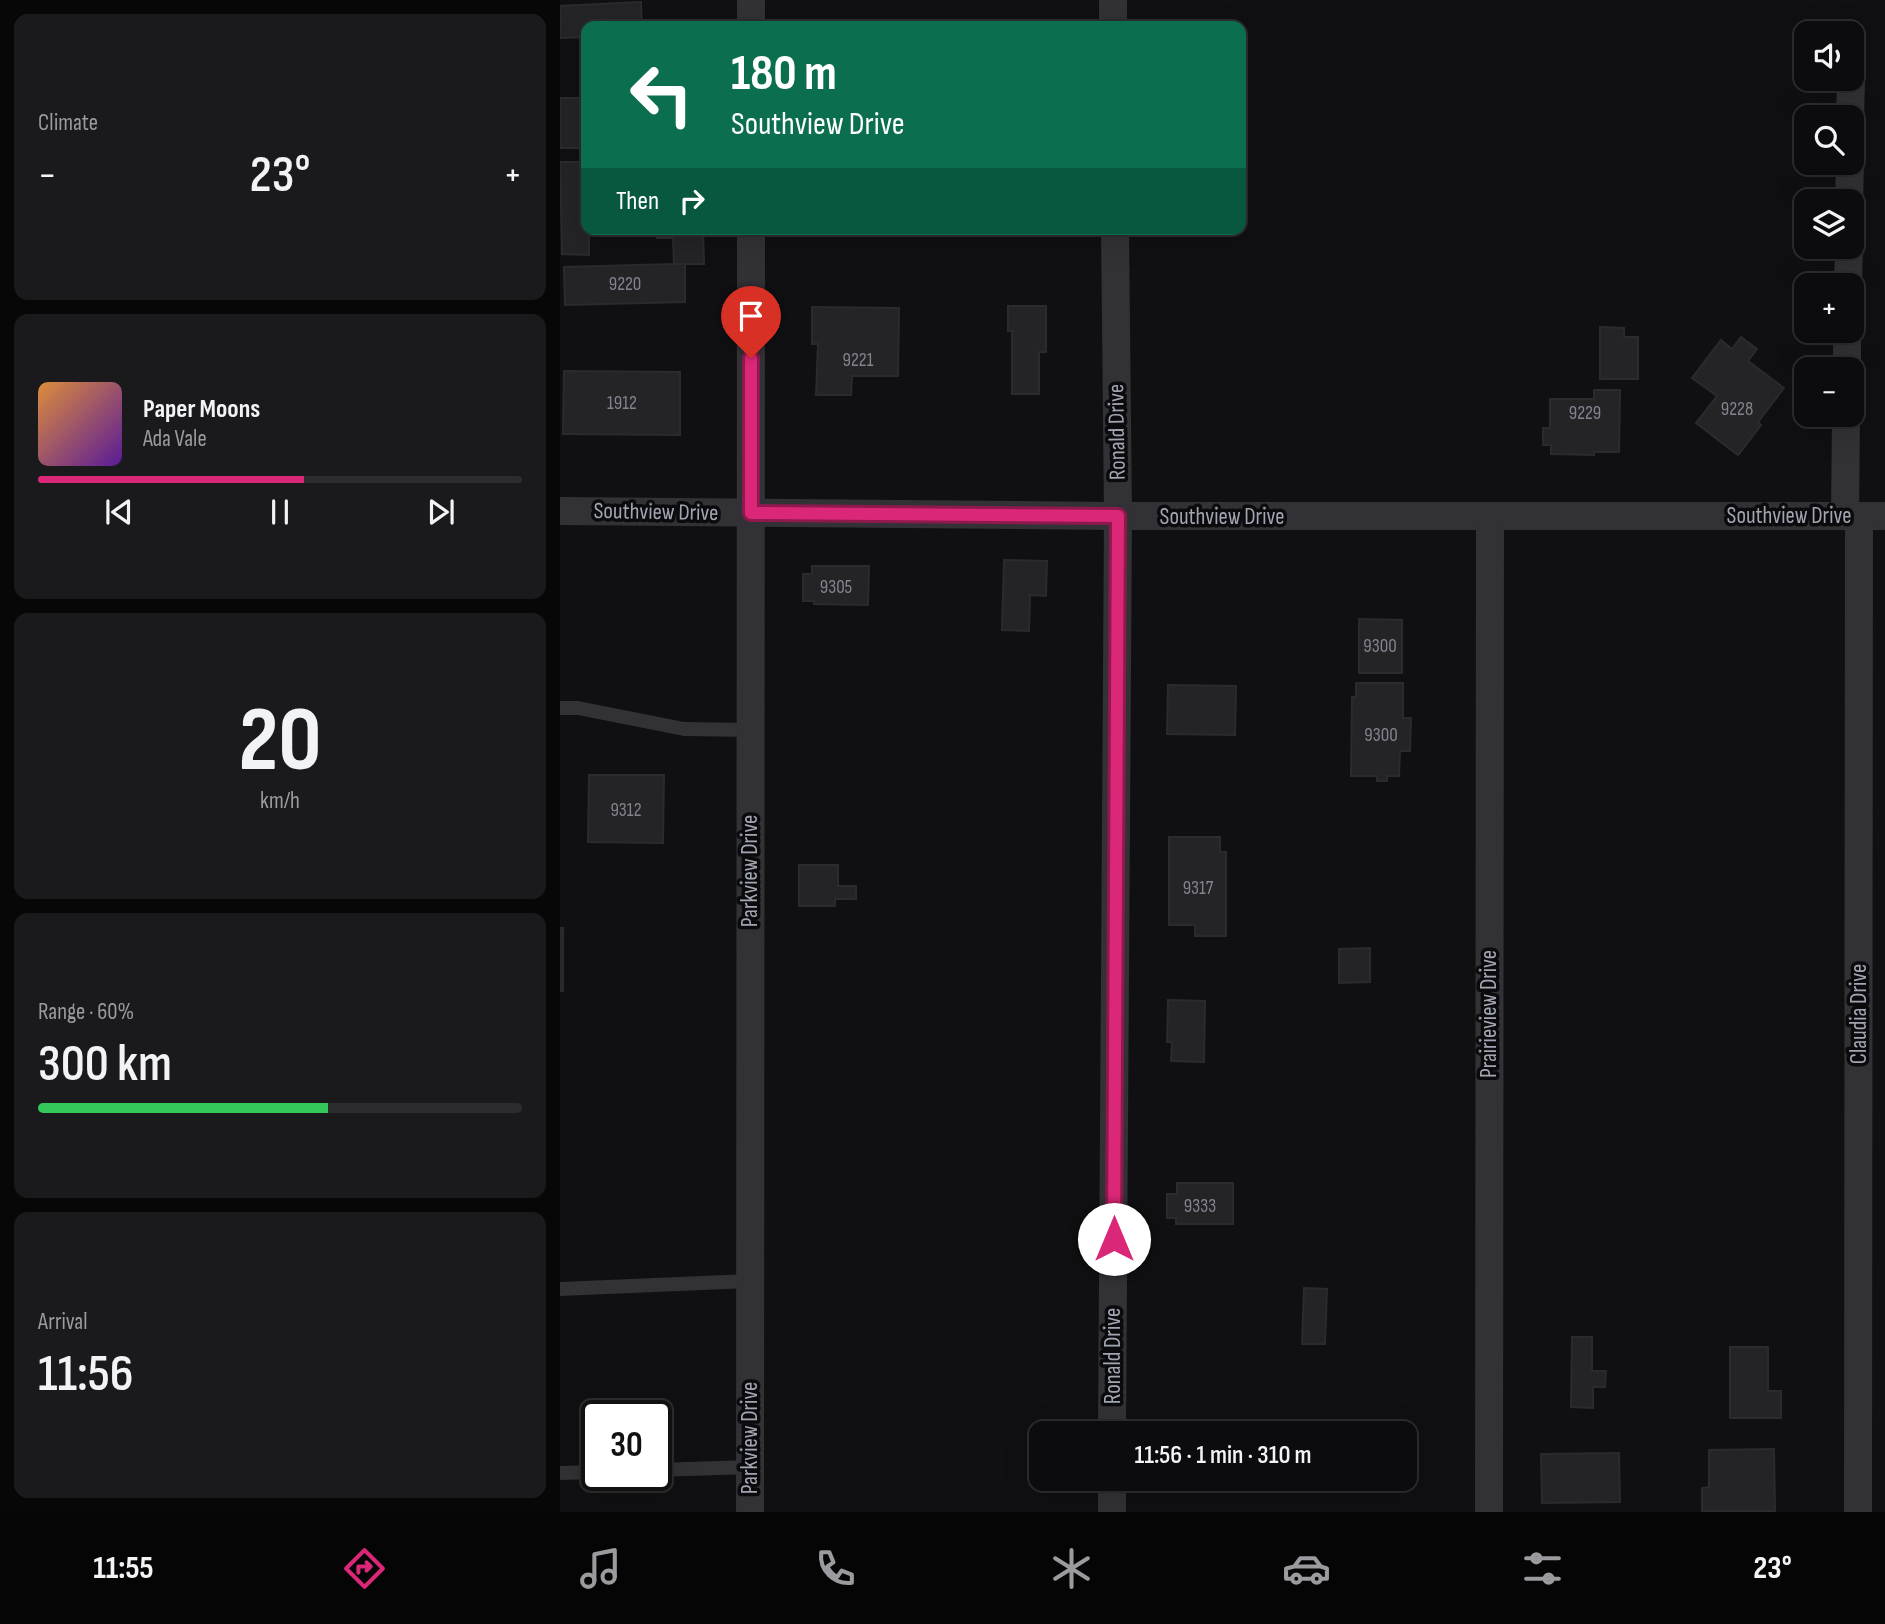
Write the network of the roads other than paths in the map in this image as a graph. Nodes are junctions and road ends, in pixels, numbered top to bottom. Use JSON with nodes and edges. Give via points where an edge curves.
{"nodes":[{"id":1,"x":751,"y":0,"type":"edge"},
{"id":2,"x":1113,"y":0,"type":"edge"},
{"id":3,"x":751,"y":21,"type":"edge"},
{"id":4,"x":1113,"y":21,"type":"edge"},
{"id":5,"x":751,"y":235,"type":"edge"},
{"id":6,"x":1115,"y":235,"type":"edge"},
{"id":7,"x":1848,"y":427,"type":"edge"},
{"id":8,"x":560,"y":511,"type":"edge"},
{"id":9,"x":751,"y":513,"type":"junction"},
{"id":10,"x":1118,"y":516,"type":"junction"},
{"id":11,"x":1863,"y":516,"type":"edge"},
{"id":12,"x":1490,"y":517,"type":"junction"},
{"id":13,"x":560,"y":708,"type":"edge"},
{"id":14,"x":751,"y":730,"type":"junction"},
{"id":15,"x":750,"y":1281,"type":"junction"},
{"id":16,"x":560,"y":1289,"type":"edge"},
{"id":17,"x":1112,"y":1421,"type":"edge"},
{"id":18,"x":750,"y":1467,"type":"junction"},
{"id":19,"x":672,"y":1469,"type":"edge"},
{"id":20,"x":581,"y":1472,"type":"edge"},
{"id":21,"x":560,"y":1473,"type":"edge"},
{"id":22,"x":1112,"y":1491,"type":"edge"},
{"id":23,"x":750,"y":1512,"type":"edge"},
{"id":24,"x":1112,"y":1512,"type":"edge"},
{"id":25,"x":1489,"y":1512,"type":"edge"},
{"id":26,"x":1858,"y":1512,"type":"edge"}],
"edges":[{"from":1,"to":3,"type":"street"},
{"from":2,"to":4,"type":"street"},
{"from":5,"to":9,"type":"street","name":"Parkview Drive"},
{"from":6,"to":10,"type":"street","name":"Ronald Drive"},
{"from":7,"to":11,"type":"street","name":"Claudia Drive"},
{"from":8,"to":9,"type":"street","name":"Southview Drive"},
{"from":9,"to":10,"type":"street","name":"Southview Drive"},
{"from":9,"to":14,"type":"street","name":"Parkview Drive"},
{"from":10,"to":12,"type":"street","name":"Southview Drive"},
{"from":10,"to":17,"type":"street","name":"Ronald Drive"},
{"from":11,"to":12,"type":"street","name":"Southview Drive"},
{"from":11,"to":26,"type":"street","name":"Claudia Drive"},
{"from":12,"to":25,"type":"street","name":"Prairieview Drive"},
{"from":13,"to":14,"type":"lane","via":[[684,729]]},
{"from":14,"to":15,"type":"street","name":"Parkview Drive"},
{"from":15,"to":16,"type":"lane"},
{"from":15,"to":18,"type":"street","name":"Parkview Drive"},
{"from":18,"to":19,"type":"lane"},
{"from":18,"to":23,"type":"street","name":"Parkview Drive"},
{"from":20,"to":21,"type":"lane"},
{"from":22,"to":24,"type":"street"}]}
